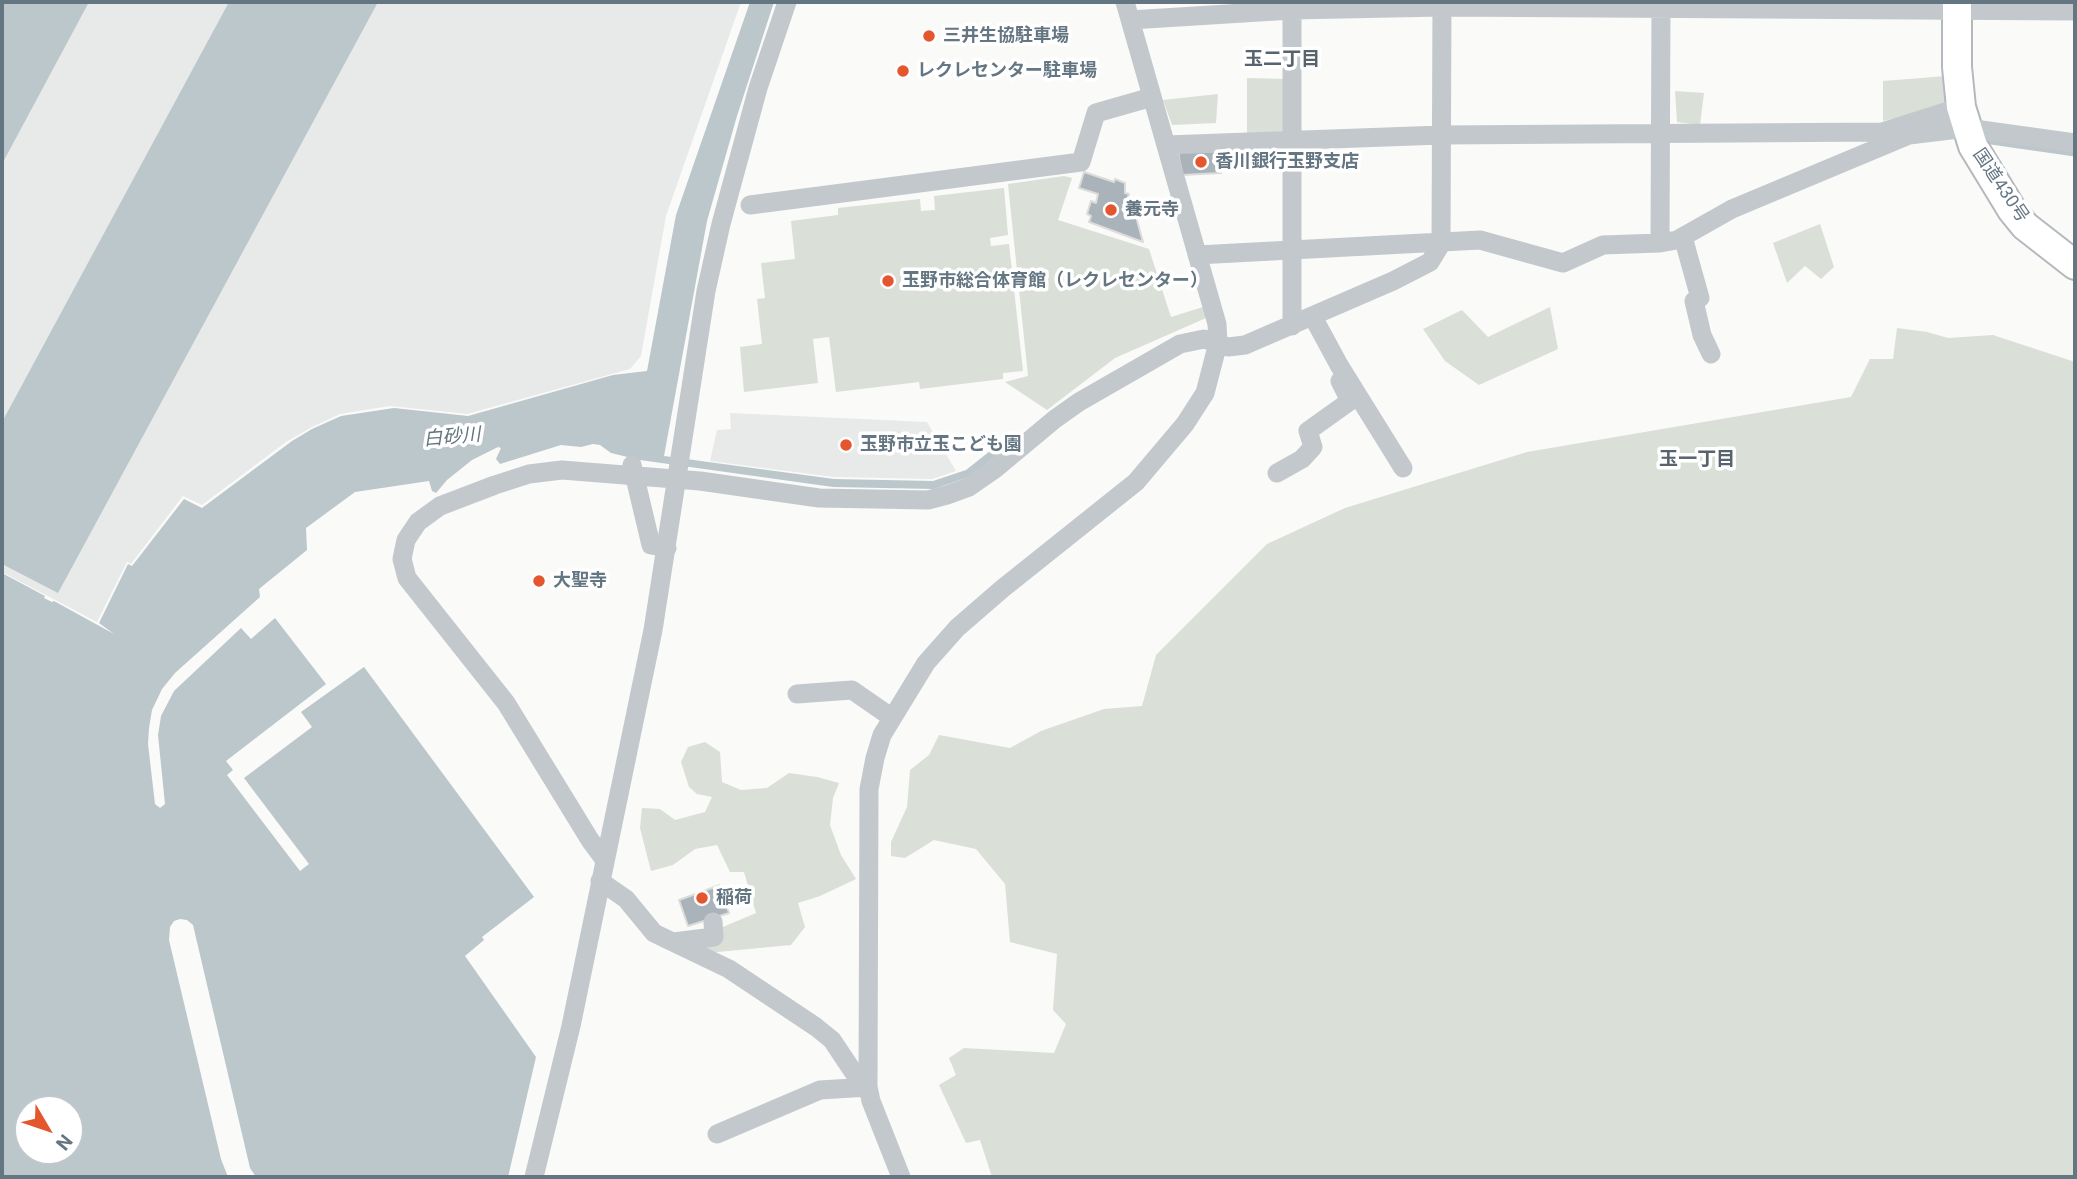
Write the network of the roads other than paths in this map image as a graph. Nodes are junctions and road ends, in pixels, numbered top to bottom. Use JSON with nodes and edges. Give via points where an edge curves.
{"nodes":[{"id":1,"x":787,"y":2,"type":"edge"},
{"id":2,"x":1442,"y":5,"type":"edge"},
{"id":3,"x":1292,"y":6,"type":"edge"},
{"id":4,"x":1661,"y":6,"type":"edge"},
{"id":5,"x":1957,"y":6,"type":"edge"},
{"id":6,"x":1127,"y":11,"type":"edge"},
{"id":7,"x":2075,"y":11,"type":"edge"},
{"id":8,"x":1152,"y":97,"type":"junction"},
{"id":9,"x":1964,"y":118,"type":"junction"},
{"id":10,"x":1659,"y":133,"type":"junction"},
{"id":11,"x":1441,"y":135,"type":"junction"},
{"id":12,"x":1292,"y":142,"type":"junction"},
{"id":13,"x":2075,"y":144,"type":"edge"},
{"id":14,"x":1166,"y":145,"type":"junction"},
{"id":15,"x":750,"y":205,"type":"dead end"},
{"id":16,"x":1684,"y":237,"type":"junction"},
{"id":17,"x":1660,"y":243,"type":"junction"},
{"id":18,"x":1441,"y":244,"type":"junction"},
{"id":19,"x":1293,"y":251,"type":"junction"},
{"id":20,"x":1197,"y":255,"type":"junction"},
{"id":21,"x":2075,"y":265,"type":"edge"},
{"id":22,"x":1313,"y":317,"type":"junction"},
{"id":23,"x":1292,"y":326,"type":"junction"},
{"id":24,"x":1218,"y":343,"type":"junction"},
{"id":25,"x":1711,"y":354,"type":"dead end"},
{"id":26,"x":1345,"y":374,"type":"junction"},
{"id":27,"x":679,"y":467,"type":"junction"},
{"id":28,"x":1403,"y":468,"type":"dead end"},
{"id":29,"x":633,"y":470,"type":"junction"},
{"id":30,"x":1277,"y":473,"type":"dead end"},
{"id":31,"x":667,"y":548,"type":"junction"},
{"id":32,"x":797,"y":694,"type":"dead end"},
{"id":33,"x":891,"y":717,"type":"junction"},
{"id":34,"x":604,"y":859,"type":"junction"},
{"id":35,"x":600,"y":881,"type":"junction"},
{"id":36,"x":713,"y":922,"type":"dead end"},
{"id":37,"x":673,"y":942,"type":"junction"},
{"id":38,"x":868,"y":1087,"type":"junction"},
{"id":39,"x":717,"y":1134,"type":"dead end"},
{"id":40,"x":534,"y":1177,"type":"edge"},
{"id":41,"x":901,"y":1177,"type":"edge"}],
"edges":[{"from":1,"to":27,"type":"street","via":[[720,224]]},
{"from":2,"to":3,"type":"street"},
{"from":2,"to":4,"type":"street"},
{"from":2,"to":11,"type":"street"},
{"from":3,"to":6,"type":"street"},
{"from":3,"to":12,"type":"street"},
{"from":4,"to":5,"type":"street"},
{"from":4,"to":10,"type":"street"},
{"from":5,"to":7,"type":"street"},
{"from":5,"to":9,"type":"highway","name":"国道430号","via":[[1957,67]]},
{"from":6,"to":8,"type":"street"},
{"from":8,"to":14,"type":"street"},
{"from":8,"to":15,"type":"street","via":[[1096,113],[1081,162]]},
{"from":9,"to":10,"type":"street","via":[[1882,132]]},
{"from":9,"to":13,"type":"street"},
{"from":9,"to":16,"type":"street","via":[[1909,135],[1732,209]]},
{"from":9,"to":21,"type":"highway","name":"国道430号","via":[[1973,146],[2012,210],[2025,226]]},
{"from":10,"to":11,"type":"street"},
{"from":10,"to":17,"type":"street"},
{"from":11,"to":12,"type":"street"},
{"from":11,"to":18,"type":"street"},
{"from":12,"to":14,"type":"street"},
{"from":12,"to":19,"type":"street"},
{"from":14,"to":20,"type":"street"},
{"from":16,"to":17,"type":"street"},
{"from":16,"to":25,"type":"street","via":[[1700,298],[1694,301]]},
{"from":17,"to":18,"type":"street","via":[[1603,245],[1563,263],[1480,240]]},
{"from":18,"to":19,"type":"street"},
{"from":18,"to":22,"type":"street","via":[[1430,262]]},
{"from":19,"to":20,"type":"street"},
{"from":19,"to":23,"type":"street"},
{"from":20,"to":24,"type":"street"},
{"from":22,"to":23,"type":"street"},
{"from":22,"to":26,"type":"street"},
{"from":23,"to":24,"type":"street","via":[[1245,345]]},
{"from":24,"to":27,"type":"street","via":[[1204,339],[1180,344],[1080,402],[970,487],[938,498],[819,498]]},
{"from":24,"to":33,"type":"street","via":[[1205,393],[1136,481],[957,628],[926,663]]},
{"from":26,"to":28,"type":"street"},
{"from":26,"to":30,"type":"street","via":[[1339,378],[1350,401],[1308,431],[1313,447]]},
{"from":27,"to":29,"type":"street"},
{"from":27,"to":31,"type":"street"},
{"from":29,"to":31,"type":"street","via":[[651,545]]},
{"from":29,"to":34,"type":"street","via":[[529,474],[440,506],[418,522],[406,540],[402,559],[407,578],[506,703]]},
{"from":31,"to":34,"type":"street"},
{"from":32,"to":33,"type":"street","via":[[852,690]]},
{"from":33,"to":38,"type":"street","via":[[874,758],[869,789]]},
{"from":34,"to":35,"type":"street"},
{"from":35,"to":37,"type":"street","via":[[626,899],[654,933]]},
{"from":35,"to":40,"type":"street"},
{"from":36,"to":37,"type":"street","via":[[714,937]]},
{"from":37,"to":38,"type":"street","via":[[729,969],[817,1027]]},
{"from":38,"to":39,"type":"street","via":[[820,1090]]},
{"from":38,"to":41,"type":"street"}]}
